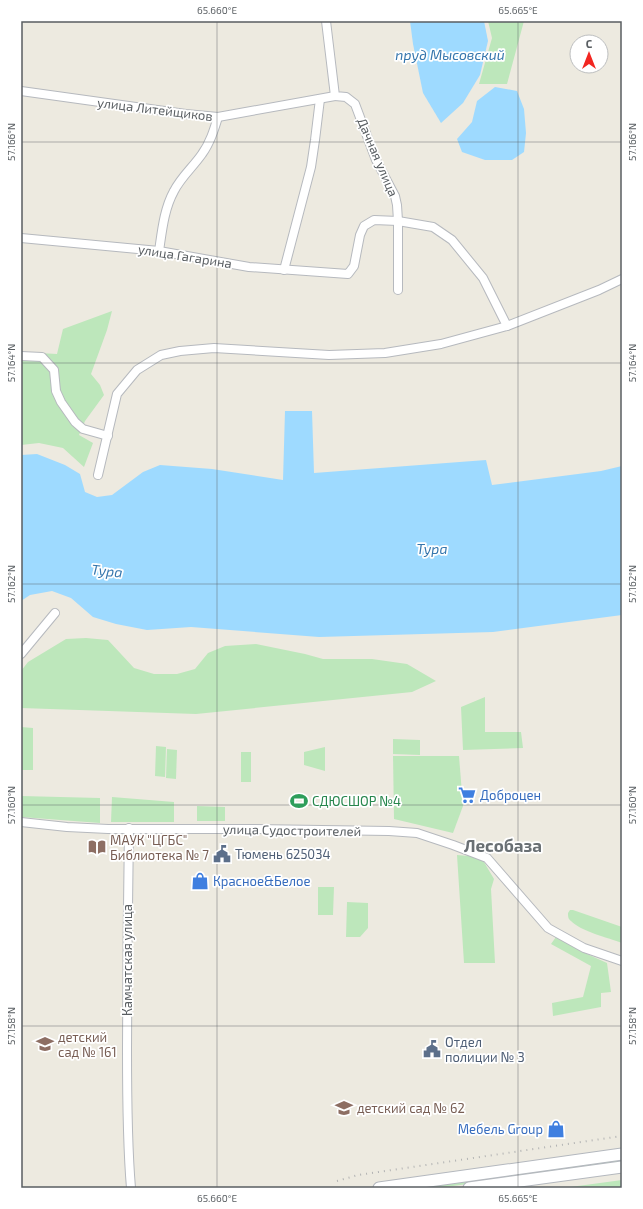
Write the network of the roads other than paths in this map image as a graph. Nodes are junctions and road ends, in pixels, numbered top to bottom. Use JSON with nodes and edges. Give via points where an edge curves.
{"nodes":[{"id":1,"x":326,"y":21,"type":"edge"},
{"id":2,"x":21,"y":91,"type":"edge"},
{"id":3,"x":335,"y":96,"type":"junction"},
{"id":4,"x":320,"y":99,"type":"junction"},
{"id":5,"x":218,"y":117,"type":"junction"},
{"id":6,"x":398,"y":221,"type":"junction"},
{"id":7,"x":21,"y":238,"type":"edge"},
{"id":8,"x":159,"y":251,"type":"junction"},
{"id":9,"x":284,"y":270,"type":"junction"},
{"id":10,"x":622,"y":279,"type":"edge"},
{"id":11,"x":398,"y":290,"type":"dead end"},
{"id":12,"x":506,"y":326,"type":"junction"},
{"id":13,"x":21,"y":356,"type":"edge"},
{"id":14,"x":108,"y":436,"type":"junction"},
{"id":15,"x":98,"y":475,"type":"dead end"},
{"id":16,"x":55,"y":613,"type":"dead end"},
{"id":17,"x":21,"y":654,"type":"edge"},
{"id":18,"x":21,"y":822,"type":"edge"},
{"id":19,"x":129,"y":828,"type":"junction"},
{"id":20,"x":622,"y":961,"type":"edge"},
{"id":21,"x":622,"y":1154,"type":"edge"},
{"id":22,"x":622,"y":1167,"type":"edge"},
{"id":23,"x":131,"y":1188,"type":"edge"},
{"id":24,"x":379,"y":1188,"type":"edge"},
{"id":25,"x":469,"y":1188,"type":"edge"}],
"edges":[{"from":1,"to":3,"type":"street"},
{"from":2,"to":5,"type":"street","name":"улица Литейщиков"},
{"from":3,"to":4,"type":"street","name":"улица Литейщиков"},
{"from":3,"to":6,"type":"street","name":"Дачная улица","via":[[346,97],[355,104],[376,160],[395,196]]},
{"from":4,"to":5,"type":"street","name":"улица Литейщиков"},
{"from":4,"to":9,"type":"street","via":[[311,166]]},
{"from":5,"to":8,"type":"street","via":[[202,154],[174,190],[164,220]]},
{"from":6,"to":9,"type":"street","name":"улица Гагарина","via":[[374,220],[364,226],[354,266],[348,274]]},
{"from":6,"to":11,"type":"street","name":"Дачная улица"},
{"from":6,"to":12,"type":"street","via":[[433,227],[452,240],[483,278]]},
{"from":7,"to":8,"type":"street","name":"улица Гагарина"},
{"from":8,"to":9,"type":"street","name":"улица Гагарина","via":[[249,267]]},
{"from":10,"to":12,"type":"street"},
{"from":12,"to":14,"type":"street","via":[[441,344],[386,352],[329,355],[214,348],[161,355],[137,370],[117,394]]},
{"from":13,"to":14,"type":"street","via":[[42,357],[54,370],[58,396],[75,422],[84,429]]},
{"from":14,"to":15,"type":"street"},
{"from":16,"to":17,"type":"street"},
{"from":18,"to":19,"type":"street","name":"улица Судостроителей","via":[[67,827]]},
{"from":19,"to":20,"type":"street","name":"улица Судостроителей","via":[[410,832],[487,858],[548,928],[584,948]]},
{"from":19,"to":23,"type":"street","name":"Камчатская улица","via":[[127,1084]]},
{"from":21,"to":24,"type":"main road"},
{"from":22,"to":25,"type":"main road"}]}
